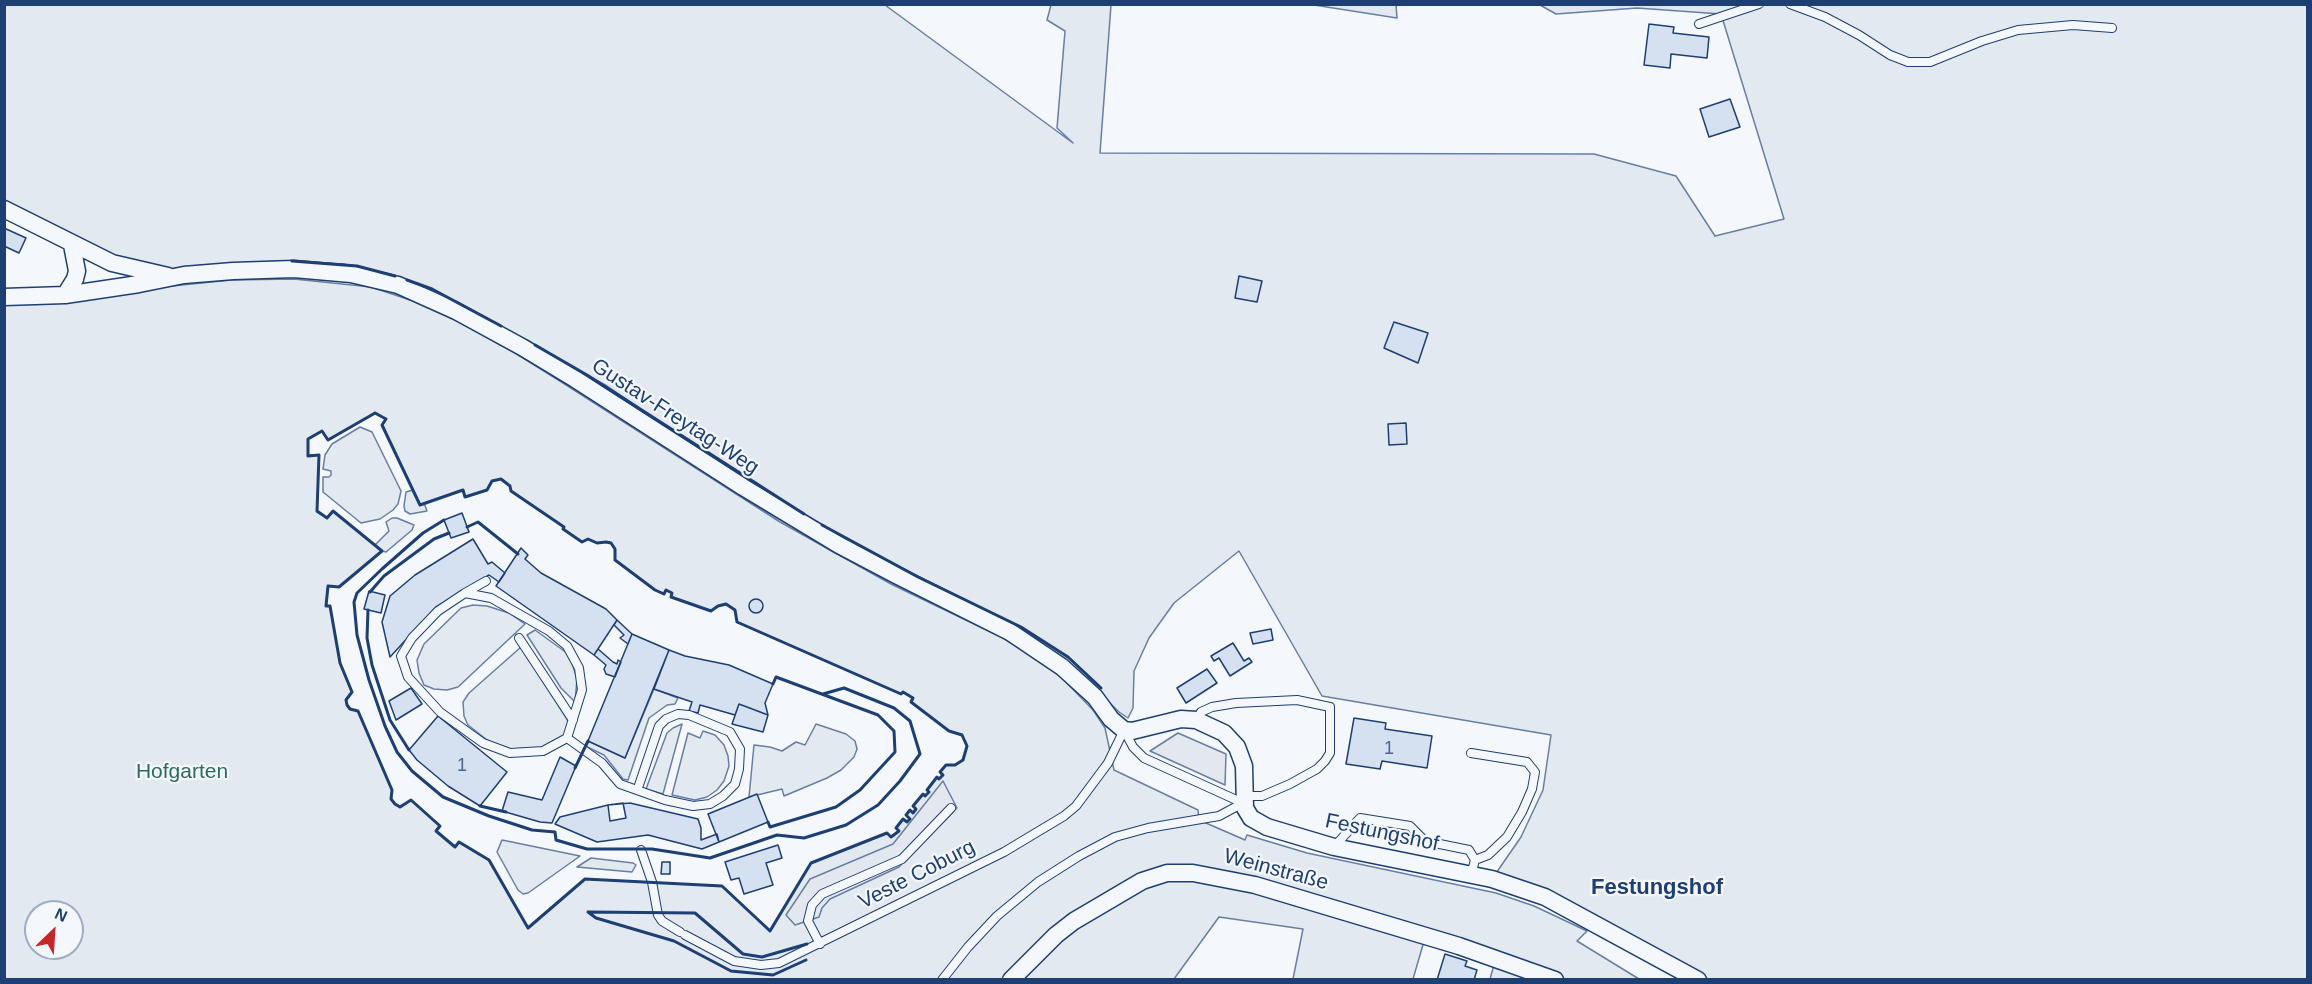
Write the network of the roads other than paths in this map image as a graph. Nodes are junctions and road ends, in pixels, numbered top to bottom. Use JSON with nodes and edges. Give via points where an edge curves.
{"nodes":[{"id":1,"x":1759,"y":4,"type":"edge"},
{"id":2,"x":1791,"y":4,"type":"edge"},
{"id":3,"x":1699,"y":24,"type":"dead end"},
{"id":4,"x":2112,"y":28,"type":"dead end"},
{"id":5,"x":4,"y":209,"type":"edge"},
{"id":6,"x":72,"y":245,"type":"junction"},
{"id":7,"x":172,"y":277,"type":"junction"},
{"id":8,"x":65,"y":295,"type":"junction"},
{"id":9,"x":4,"y":297,"type":"edge"},
{"id":10,"x":486,"y":581,"type":"dead end"},
{"id":11,"x":465,"y":593,"type":"junction"},
{"id":12,"x":519,"y":638,"type":"dead end"},
{"id":13,"x":573,"y":720,"type":"junction"},
{"id":14,"x":1196,"y":720,"type":"junction"},
{"id":15,"x":1117,"y":724,"type":"junction"},
{"id":16,"x":567,"y":738,"type":"junction"},
{"id":17,"x":1471,"y":753,"type":"dead end"},
{"id":18,"x":639,"y":785,"type":"dead end"},
{"id":19,"x":1243,"y":800,"type":"junction"},
{"id":20,"x":951,"y":808,"type":"dead end"},
{"id":21,"x":1334,"y":847,"type":"junction"},
{"id":22,"x":641,"y":850,"type":"dead end"},
{"id":23,"x":1473,"y":867,"type":"junction"},
{"id":24,"x":820,"y":944,"type":"junction"},
{"id":25,"x":942,"y":980,"type":"edge"},
{"id":26,"x":1011,"y":980,"type":"edge"},
{"id":27,"x":1555,"y":980,"type":"edge"},
{"id":28,"x":1698,"y":980,"type":"edge"}],
"edges":[{"from":1,"to":3,"type":"lane"},
{"from":2,"to":4,"type":"lane","via":[[1825,17],[1908,62],[1930,62],[2018,30],[2073,25]]},
{"from":5,"to":6,"type":"street","name":"Gustav-Freytag-Weg"},
{"from":6,"to":7,"type":"street","name":"Gustav-Freytag-Weg","via":[[112,263]]},
{"from":6,"to":8,"type":"street","via":[[78,271]]},
{"from":7,"to":8,"type":"street","name":"Gustav-Freytag-Weg"},
{"from":7,"to":15,"type":"street","name":"Gustav-Freytag-Weg","via":[[294,269],[351,274],[398,285],[456,311],[575,379],[839,544],[1010,632],[1062,667]]},
{"from":8,"to":9,"type":"street","name":"Gustav-Freytag-Weg"},
{"from":10,"to":11,"type":"lane"},
{"from":11,"to":13,"type":"lane","via":[[491,598],[549,631],[567,646],[579,668],[582,690]]},
{"from":11,"to":16,"type":"lane","via":[[438,611],[412,638],[402,656],[408,677],[440,712],[483,743],[510,753],[543,751]]},
{"from":12,"to":13,"type":"lane"},
{"from":13,"to":16,"type":"lane"},
{"from":14,"to":15,"type":"street","via":[[1181,719],[1132,731]]},
{"from":14,"to":19,"type":"street","via":[[1224,733],[1237,747],[1244,766]]},
{"from":14,"to":19,"type":"lane","via":[[1212,707],[1236,703],[1297,700],[1330,707],[1330,753],[1326,761],[1290,784]]},
{"from":15,"to":19,"type":"lane","via":[[1144,758]]},
{"from":15,"to":24,"type":"lane","name":"Veste Coburg","via":[[1108,763],[1064,816],[1004,852]]},
{"from":16,"to":18,"type":"lane","via":[[602,763],[620,784],[693,806],[710,804],[735,784],[740,749],[730,732],[678,714],[659,726]]},
{"from":17,"to":23,"type":"lane","via":[[1527,762],[1535,772],[1532,789],[1507,837]]},
{"from":19,"to":21,"type":"street","name":"Festungshof","via":[[1248,814],[1267,827]]},
{"from":19,"to":25,"type":"lane","via":[[1219,816],[1115,837],[1079,856],[1038,882],[997,916]]},
{"from":20,"to":24,"type":"lane","via":[[902,859],[822,894],[812,905],[808,921]]},
{"from":21,"to":23,"type":"street","name":"Festungshof"},
{"from":21,"to":23,"type":"lane","via":[[1360,818],[1410,826],[1425,841],[1469,850]]},
{"from":22,"to":24,"type":"lane","name":"Veste Coburg","via":[[662,921],[734,961],[779,963]]},
{"from":23,"to":28,"type":"street","name":"Festungshof","via":[[1566,906]]},
{"from":26,"to":27,"type":"street","name":"Weinstraße","via":[[1056,934],[1142,881],[1167,873],[1193,873],[1255,885],[1459,946]]}]}
